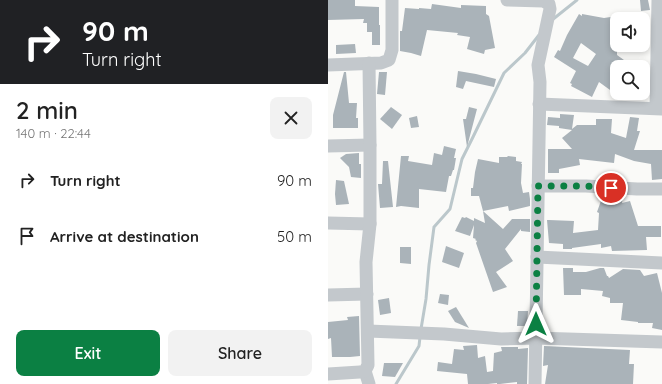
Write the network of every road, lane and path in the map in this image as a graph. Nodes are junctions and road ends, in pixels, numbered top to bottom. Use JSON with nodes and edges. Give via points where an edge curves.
{"nodes":[{"id":1,"x":392,"y":0,"type":"edge"},
{"id":2,"x":507,"y":0,"type":"edge"},
{"id":3,"x":658,"y":0,"type":"edge"},
{"id":4,"x":660,"y":36,"type":"edge"},
{"id":5,"x":369,"y":63,"type":"junction"},
{"id":6,"x":328,"y":65,"type":"edge"},
{"id":7,"x":539,"y":104,"type":"junction"},
{"id":8,"x":659,"y":108,"type":"edge"},
{"id":9,"x":370,"y":145,"type":"junction"},
{"id":10,"x":328,"y":146,"type":"edge"},
{"id":11,"x":538,"y":186,"type":"junction"},
{"id":12,"x":662,"y":189,"type":"edge"},
{"id":13,"x":328,"y":223,"type":"edge"},
{"id":14,"x":370,"y":224,"type":"junction"},
{"id":15,"x":537,"y":257,"type":"junction"},
{"id":16,"x":662,"y":263,"type":"edge"},
{"id":17,"x":367,"y":294,"type":"junction"},
{"id":18,"x":328,"y":296,"type":"edge"},
{"id":19,"x":368,"y":331,"type":"junction"},
{"id":20,"x":536,"y":338,"type":"junction"},
{"id":21,"x":662,"y":342,"type":"edge"},
{"id":22,"x":365,"y":371,"type":"junction"},
{"id":23,"x":328,"y":374,"type":"edge"},
{"id":24,"x":369,"y":384,"type":"edge"},
{"id":25,"x":535,"y":384,"type":"edge"}],
"edges":[{"from":1,"to":5,"type":"street","via":[[392,50],[389,60]]},
{"from":2,"to":7,"type":"street","via":[[543,1],[549,4],[538,65]]},
{"from":3,"to":4,"type":"street"},
{"from":4,"to":8,"type":"street"},
{"from":5,"to":6,"type":"street"},
{"from":5,"to":9,"type":"street"},
{"from":7,"to":8,"type":"street"},
{"from":7,"to":11,"type":"street"},
{"from":9,"to":10,"type":"street"},
{"from":9,"to":14,"type":"street"},
{"from":11,"to":12,"type":"street"},
{"from":11,"to":15,"type":"street"},
{"from":13,"to":14,"type":"street"},
{"from":14,"to":17,"type":"street","via":[[366,262]]},
{"from":15,"to":16,"type":"street"},
{"from":15,"to":20,"type":"street"},
{"from":17,"to":18,"type":"street"},
{"from":17,"to":19,"type":"street"},
{"from":19,"to":20,"type":"street","via":[[501,339]]},
{"from":19,"to":22,"type":"street","via":[[368,365]]},
{"from":20,"to":21,"type":"street"},
{"from":20,"to":25,"type":"street"},
{"from":22,"to":23,"type":"street"},
{"from":22,"to":24,"type":"street"}]}
